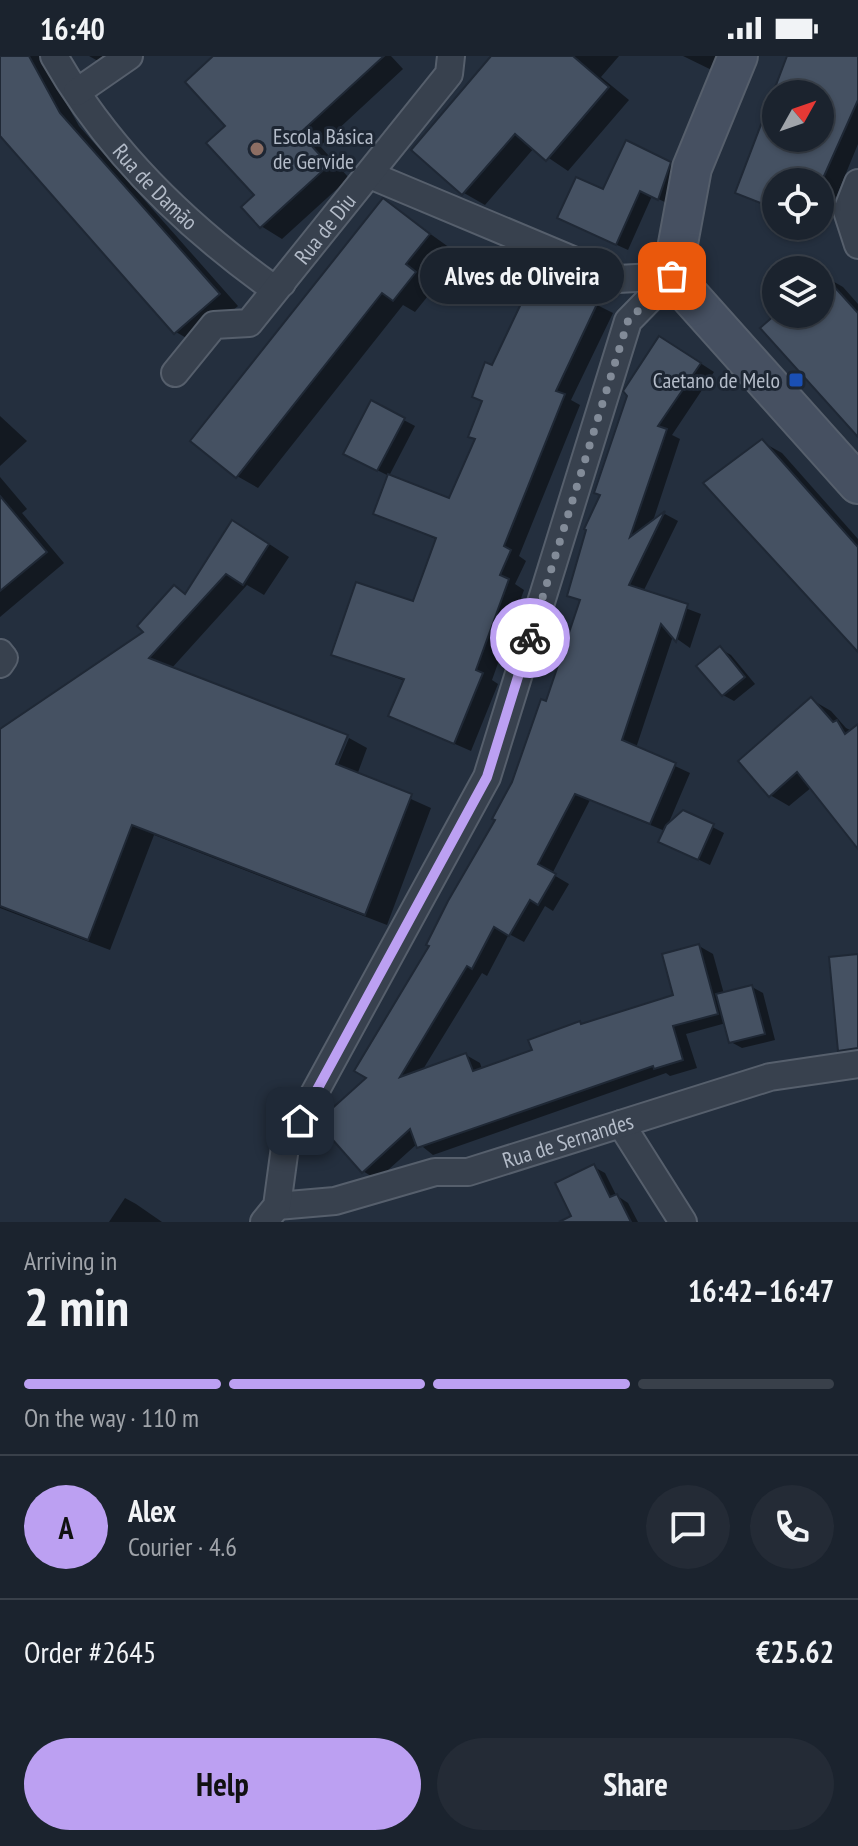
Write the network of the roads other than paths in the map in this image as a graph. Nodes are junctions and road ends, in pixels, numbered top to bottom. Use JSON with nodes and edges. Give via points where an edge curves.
{"nodes":[{"id":1,"x":54,"y":56,"type":"edge"},
{"id":2,"x":129,"y":56,"type":"edge"},
{"id":3,"x":451,"y":56,"type":"edge"},
{"id":4,"x":738,"y":56,"type":"edge"},
{"id":5,"x":77,"y":92,"type":"junction"},
{"id":6,"x":370,"y":175,"type":"junction"},
{"id":7,"x":858,"y":183,"type":"edge"},
{"id":8,"x":858,"y":245,"type":"edge"},
{"id":9,"x":672,"y":276,"type":"junction"},
{"id":10,"x":282,"y":283,"type":"junction"},
{"id":11,"x":175,"y":373,"type":"dead end"},
{"id":12,"x":858,"y":484,"type":"edge"},
{"id":13,"x":0,"y":653,"type":"edge"},
{"id":14,"x":0,"y":664,"type":"edge"},
{"id":15,"x":858,"y":1064,"type":"edge"},
{"id":16,"x":621,"y":1124,"type":"junction"},
{"id":17,"x":270,"y":1214,"type":"edge"},
{"id":18,"x":683,"y":1222,"type":"edge"}],
"edges":[{"from":1,"to":5,"type":"street","name":"Rua de Damão"},
{"from":2,"to":5,"type":"street"},
{"from":3,"to":6,"type":"street","name":"Rua de Diu","via":[[449,74]]},
{"from":4,"to":9,"type":"street","via":[[692,168]]},
{"from":5,"to":10,"type":"street","name":"Rua de Damão","via":[[114,142],[212,245],[270,286]]},
{"from":6,"to":9,"type":"street","via":[[618,279]]},
{"from":6,"to":10,"type":"street","name":"Rua de Diu"},
{"from":7,"to":8,"type":"street","via":[[847,211]]},
{"from":9,"to":12,"type":"street"},
{"from":9,"to":17,"type":"street","via":[[628,321],[487,777],[285,1147]]},
{"from":10,"to":11,"type":"street","name":"Rua de Diu","via":[[249,323],[214,325]]},
{"from":13,"to":14,"type":"street"},
{"from":15,"to":16,"type":"street","name":"Rua de Sernandes","via":[[770,1077]]},
{"from":16,"to":17,"type":"street","name":"Rua de Sernandes","via":[[468,1172],[435,1172]]},
{"from":16,"to":18,"type":"street"}]}
